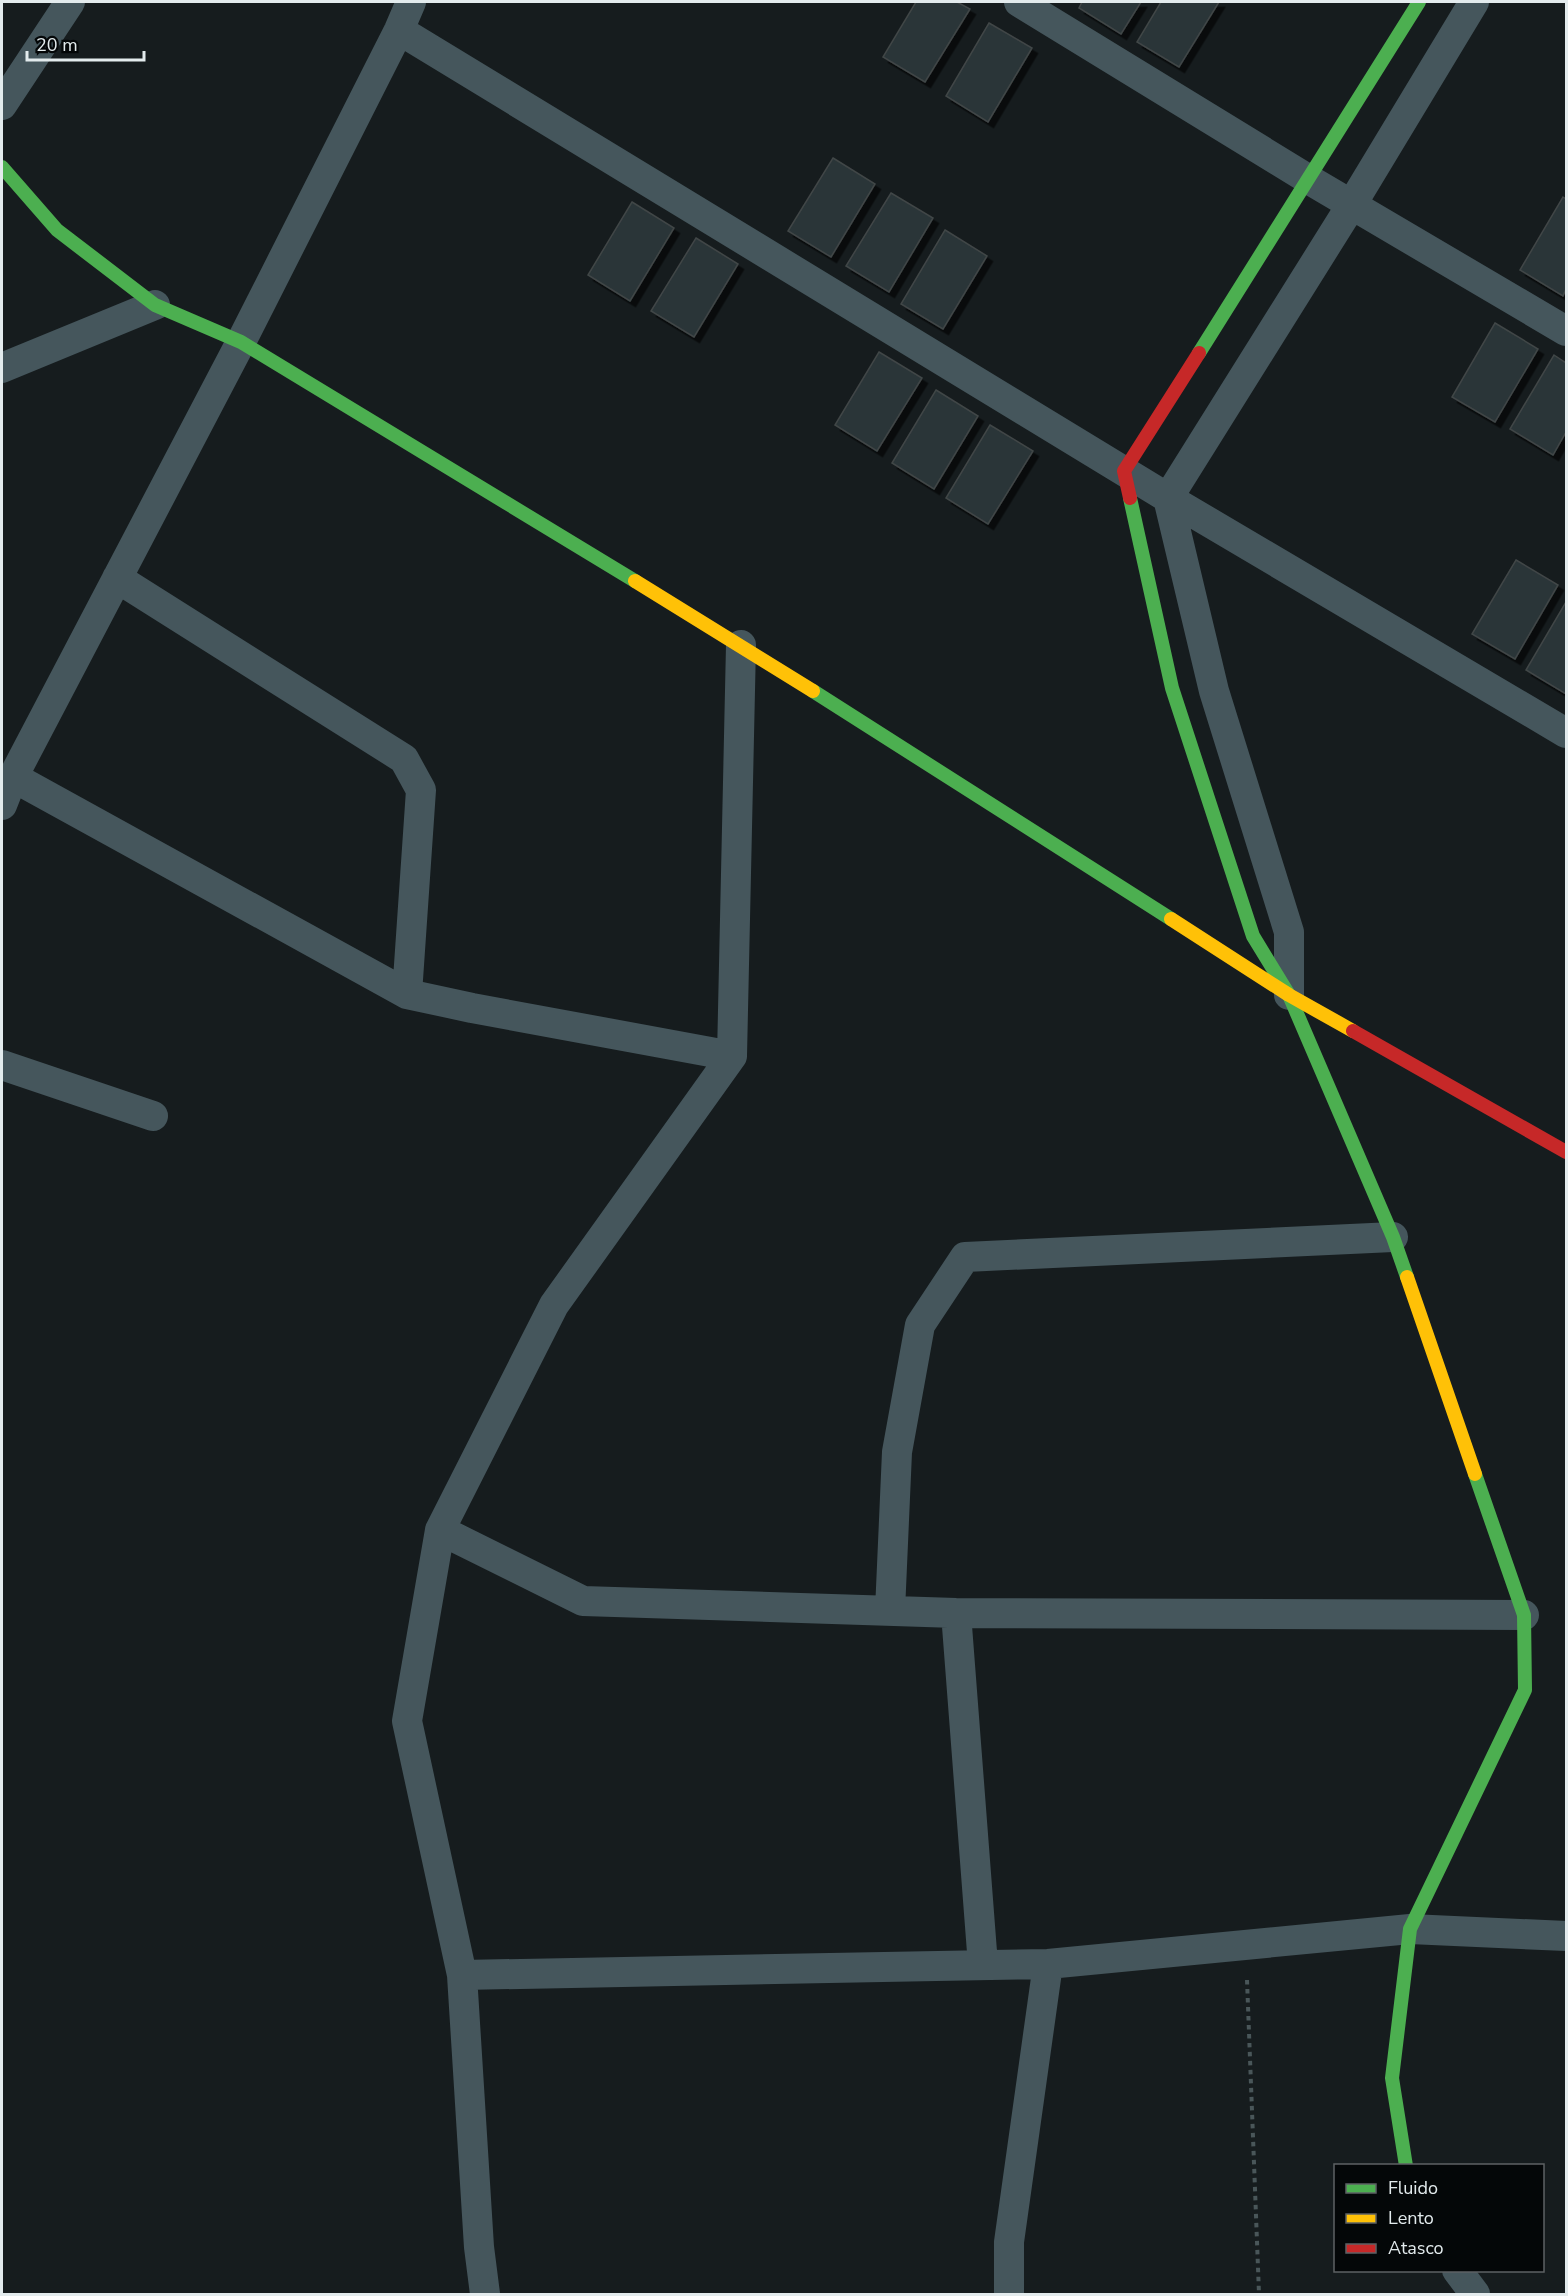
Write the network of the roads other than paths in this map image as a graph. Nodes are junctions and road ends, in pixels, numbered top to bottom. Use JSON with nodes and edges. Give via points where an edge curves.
{"nodes":[{"id":1,"x":70,"y":2,"type":"edge"},
{"id":2,"x":411,"y":2,"type":"edge"},
{"id":3,"x":1019,"y":2,"type":"edge"},
{"id":4,"x":1419,"y":2,"type":"edge"},
{"id":5,"x":1474,"y":2,"type":"edge"},
{"id":6,"x":399,"y":30,"type":"junction"},
{"id":7,"x":2,"y":105,"type":"edge"},
{"id":8,"x":2,"y":166,"type":"edge"},
{"id":9,"x":1308,"y":179,"type":"junction"},
{"id":10,"x":1352,"y":204,"type":"junction"},
{"id":11,"x":155,"y":305,"type":"junction"},
{"id":12,"x":1566,"y":331,"type":"edge"},
{"id":13,"x":241,"y":342,"type":"junction"},
{"id":14,"x":2,"y":368,"type":"edge"},
{"id":15,"x":1124,"y":471,"type":"junction"},
{"id":16,"x":1168,"y":498,"type":"junction"},
{"id":17,"x":117,"y":578,"type":"junction"},
{"id":18,"x":741,"y":645,"type":"junction"},
{"id":19,"x":1172,"y":688,"type":"junction"},
{"id":20,"x":1214,"y":691,"type":"junction"},
{"id":21,"x":1566,"y":733,"type":"edge"},
{"id":22,"x":13,"y":777,"type":"junction"},
{"id":23,"x":2,"y":806,"type":"edge"},
{"id":24,"x":407,"y":994,"type":"junction"},
{"id":25,"x":1289,"y":995,"type":"junction"},
{"id":26,"x":732,"y":1056,"type":"junction"},
{"id":27,"x":2,"y":1065,"type":"edge"},
{"id":28,"x":153,"y":1116,"type":"dead end"},
{"id":29,"x":1566,"y":1152,"type":"edge"},
{"id":30,"x":1393,"y":1237,"type":"junction"},
{"id":31,"x":440,"y":1530,"type":"junction"},
{"id":32,"x":890,"y":1611,"type":"junction"},
{"id":33,"x":956,"y":1614,"type":"junction"},
{"id":34,"x":1524,"y":1615,"type":"junction"},
{"id":35,"x":1410,"y":1929,"type":"junction"},
{"id":36,"x":1566,"y":1936,"type":"edge"},
{"id":37,"x":1048,"y":1964,"type":"junction"},
{"id":38,"x":982,"y":1965,"type":"junction"},
{"id":39,"x":462,"y":1975,"type":"junction"},
{"id":40,"x":1406,"y":2164,"type":"edge"},
{"id":41,"x":1458,"y":2272,"type":"edge"},
{"id":42,"x":485,"y":2295,"type":"edge"},
{"id":43,"x":1009,"y":2295,"type":"edge"},
{"id":44,"x":1475,"y":2295,"type":"edge"}],
"edges":[{"from":1,"to":7,"type":"street"},
{"from":2,"to":6,"type":"street"},
{"from":3,"to":9,"type":"street"},
{"from":4,"to":9,"type":"street"},
{"from":5,"to":10,"type":"street"},
{"from":6,"to":13,"type":"street"},
{"from":6,"to":15,"type":"street"},
{"from":8,"to":11,"type":"street","via":[[57,230]]},
{"from":9,"to":10,"type":"street"},
{"from":9,"to":15,"type":"street"},
{"from":10,"to":12,"type":"street"},
{"from":10,"to":16,"type":"street"},
{"from":11,"to":13,"type":"street"},
{"from":11,"to":14,"type":"street"},
{"from":13,"to":17,"type":"street"},
{"from":13,"to":18,"type":"street"},
{"from":15,"to":16,"type":"street"},
{"from":15,"to":19,"type":"street"},
{"from":16,"to":20,"type":"street"},
{"from":16,"to":21,"type":"street"},
{"from":17,"to":22,"type":"street"},
{"from":17,"to":24,"type":"street","via":[[404,759],[421,790]]},
{"from":18,"to":25,"type":"street"},
{"from":18,"to":26,"type":"street"},
{"from":19,"to":20,"type":"street"},
{"from":19,"to":25,"type":"street","via":[[1253,936]]},
{"from":20,"to":25,"type":"street","via":[[1289,932]]},
{"from":22,"to":23,"type":"street"},
{"from":22,"to":24,"type":"street"},
{"from":24,"to":26,"type":"street"},
{"from":25,"to":29,"type":"street"},
{"from":25,"to":30,"type":"street"},
{"from":26,"to":31,"type":"street","via":[[554,1305]]},
{"from":27,"to":28,"type":"street"},
{"from":30,"to":32,"type":"street","via":[[965,1257],[920,1324],[897,1452]]},
{"from":30,"to":34,"type":"street"},
{"from":31,"to":32,"type":"street","via":[[583,1601]]},
{"from":31,"to":39,"type":"street","via":[[407,1721]]},
{"from":32,"to":33,"type":"street"},
{"from":33,"to":34,"type":"street"},
{"from":33,"to":38,"type":"street"},
{"from":34,"to":35,"type":"street","via":[[1525,1690]]},
{"from":35,"to":36,"type":"street"},
{"from":35,"to":37,"type":"street"},
{"from":35,"to":40,"type":"street","via":[[1392,2078]]},
{"from":37,"to":38,"type":"street"},
{"from":37,"to":43,"type":"street","via":[[1009,2242]]},
{"from":38,"to":39,"type":"street"},
{"from":39,"to":42,"type":"street"},
{"from":41,"to":44,"type":"street"}]}
